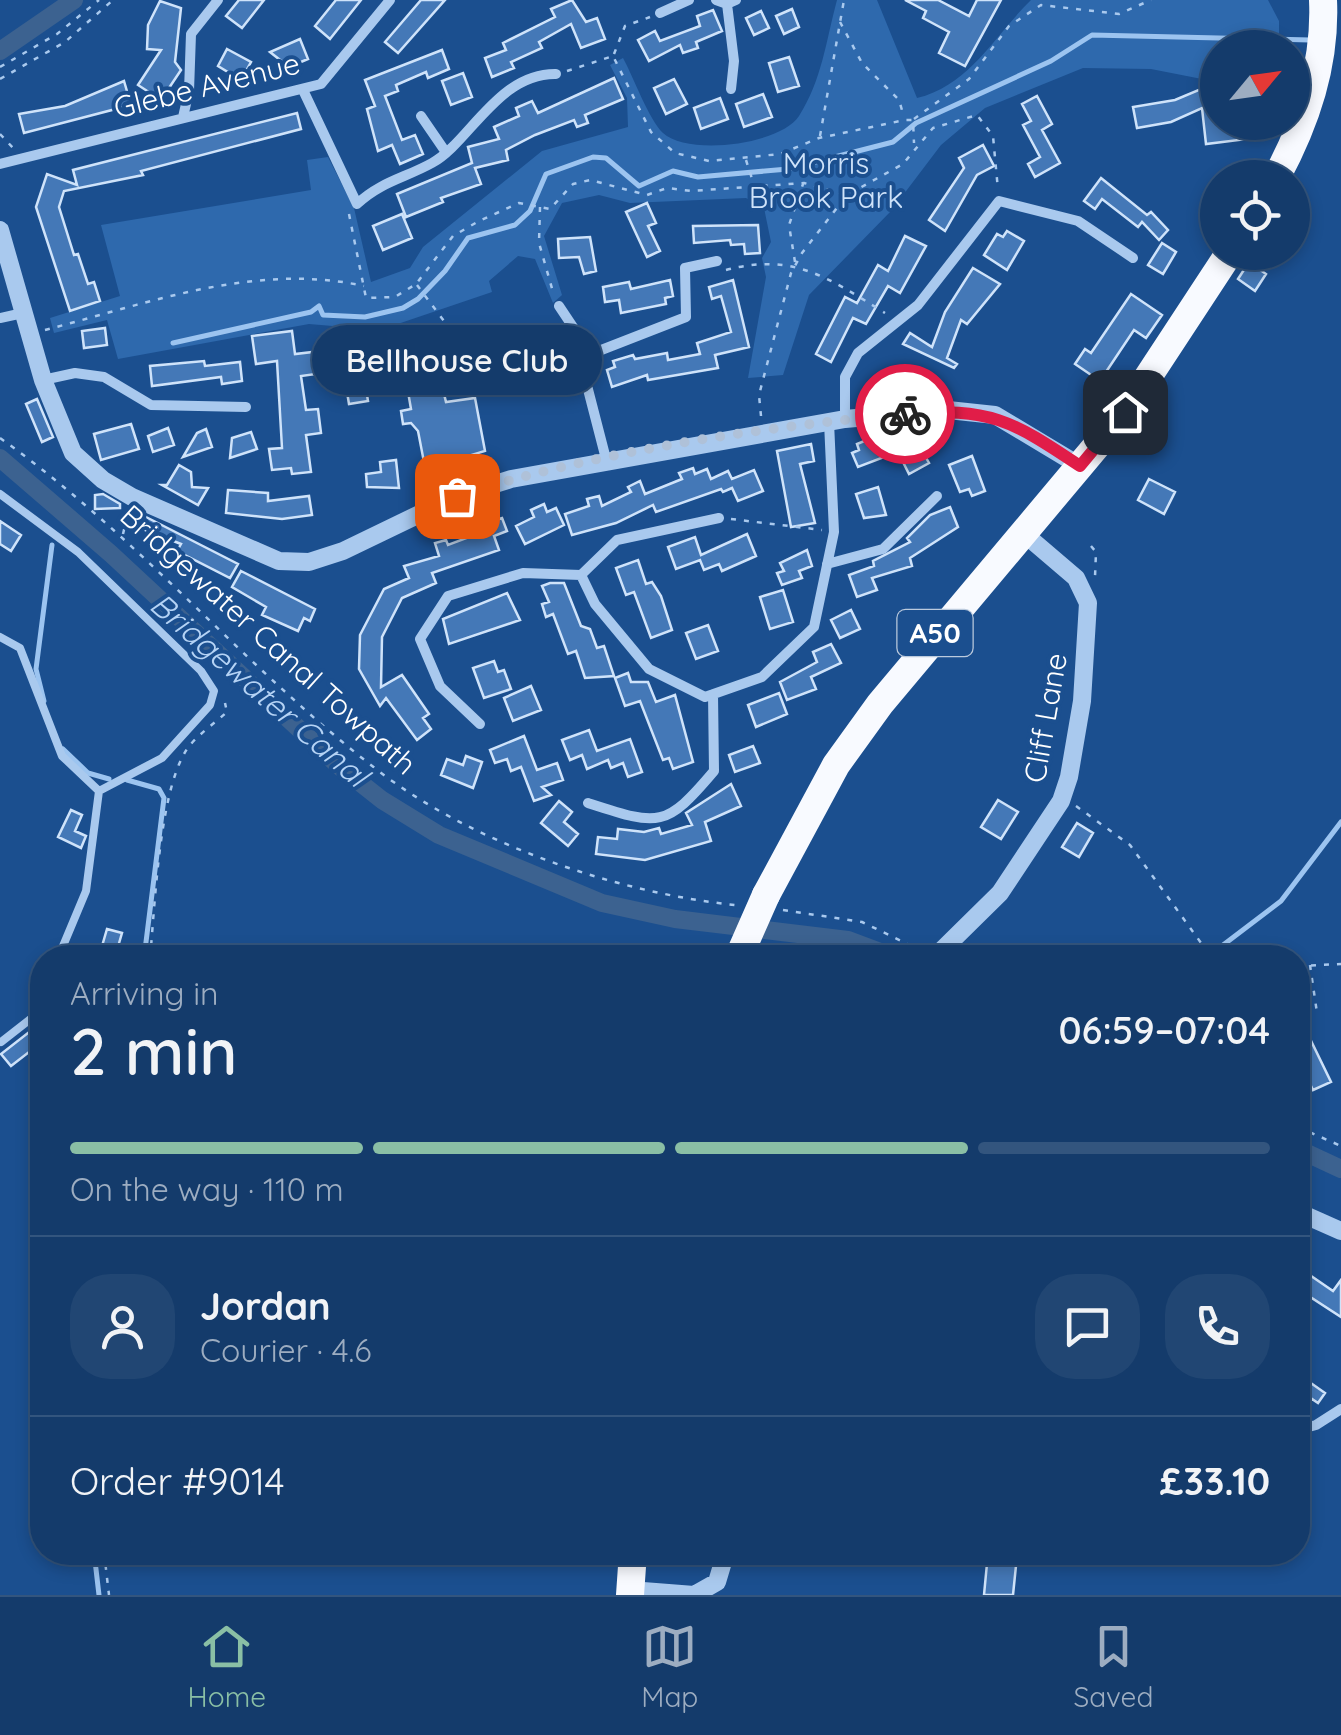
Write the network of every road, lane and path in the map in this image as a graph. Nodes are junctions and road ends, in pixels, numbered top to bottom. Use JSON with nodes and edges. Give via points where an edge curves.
{"nodes":[{"id":1,"x":99,"y":0,"type":"edge"},
{"id":2,"x":113,"y":0,"type":"edge"},
{"id":3,"x":218,"y":0,"type":"edge"},
{"id":4,"x":390,"y":0,"type":"edge"},
{"id":5,"x":689,"y":0,"type":"edge"},
{"id":6,"x":844,"y":0,"type":"edge"},
{"id":7,"x":1151,"y":0,"type":"edge"},
{"id":8,"x":726,"y":1,"type":"edge"},
{"id":9,"x":1040,"y":2,"type":"edge"},
{"id":10,"x":1323,"y":8,"type":"edge"},
{"id":11,"x":660,"y":13,"type":"joint"},
{"id":12,"x":839,"y":21,"type":"junction"},
{"id":13,"x":57,"y":34,"type":"junction"},
{"id":14,"x":65,"y":42,"type":"junction"},
{"id":15,"x":23,"y":54,"type":"junction"},
{"id":16,"x":613,"y":56,"type":"junction"},
{"id":17,"x":30,"y":64,"type":"junction"},
{"id":18,"x":0,"y":66,"type":"edge"},
{"id":19,"x":556,"y":74,"type":"joint"},
{"id":20,"x":0,"y":79,"type":"edge"},
{"id":21,"x":731,"y":89,"type":"dead end"},
{"id":22,"x":302,"y":90,"type":"junction"},
{"id":23,"x":421,"y":116,"type":"dead end"},
{"id":24,"x":183,"y":117,"type":"junction"},
{"id":25,"x":905,"y":120,"type":"junction"},
{"id":26,"x":913,"y":123,"type":"junction"},
{"id":27,"x":0,"y":134,"type":"edge"},
{"id":28,"x":819,"y":138,"type":"junction"},
{"id":29,"x":914,"y":146,"type":"junction"},
{"id":30,"x":445,"y":150,"type":"junction"},
{"id":31,"x":21,"y":158,"type":"junction"},
{"id":32,"x":746,"y":159,"type":"junction"},
{"id":33,"x":1286,"y":160,"type":"edge"},
{"id":34,"x":0,"y":164,"type":"edge"},
{"id":35,"x":804,"y":182,"type":"junction"},
{"id":36,"x":754,"y":187,"type":"junction"},
{"id":37,"x":350,"y":190,"type":"junction"},
{"id":38,"x":847,"y":195,"type":"junction"},
{"id":39,"x":1000,"y":200,"type":"junction"},
{"id":40,"x":540,"y":206,"type":"junction"},
{"id":41,"x":0,"y":230,"type":"edge"},
{"id":42,"x":1133,"y":258,"type":"dead end"},
{"id":43,"x":711,"y":262,"type":"joint"},
{"id":44,"x":796,"y":264,"type":"junction"},
{"id":45,"x":1218,"y":270,"type":"edge"},
{"id":46,"x":416,"y":284,"type":"junction"},
{"id":47,"x":364,"y":286,"type":"junction"},
{"id":48,"x":560,"y":306,"type":"joint"},
{"id":49,"x":24,"y":313,"type":"junction"},
{"id":50,"x":0,"y":318,"type":"edge"},
{"id":51,"x":898,"y":321,"type":"junction"},
{"id":52,"x":450,"y":329,"type":"dead end"},
{"id":53,"x":29,"y":334,"type":"junction"},
{"id":54,"x":590,"y":354,"type":"junction"},
{"id":55,"x":43,"y":380,"type":"junction"},
{"id":56,"x":246,"y":408,"type":"dead end"},
{"id":57,"x":837,"y":421,"type":"junction"},
{"id":58,"x":762,"y":433,"type":"junction"},
{"id":59,"x":0,"y":438,"type":"edge"},
{"id":60,"x":606,"y":459,"type":"junction"},
{"id":61,"x":1080,"y":466,"type":"junction"},
{"id":62,"x":0,"y":494,"type":"edge"},
{"id":63,"x":132,"y":496,"type":"junction"},
{"id":64,"x":937,"y":496,"type":"dead end"},
{"id":65,"x":719,"y":518,"type":"joint"},
{"id":66,"x":834,"y":532,"type":"junction"},
{"id":67,"x":1021,"y":532,"type":"junction"},
{"id":68,"x":122,"y":537,"type":"junction"},
{"id":69,"x":1091,"y":546,"type":"dead end"},
{"id":70,"x":827,"y":564,"type":"junction"},
{"id":71,"x":581,"y":574,"type":"junction"},
{"id":72,"x":1086,"y":593,"type":"junction"},
{"id":73,"x":0,"y":637,"type":"edge"},
{"id":74,"x":214,"y":691,"type":"junction"},
{"id":75,"x":713,"y":694,"type":"junction"},
{"id":76,"x":480,"y":724,"type":"dead end"},
{"id":77,"x":99,"y":791,"type":"junction"},
{"id":78,"x":1062,"y":796,"type":"junction"},
{"id":79,"x":588,"y":804,"type":"dead end"},
{"id":80,"x":760,"y":903,"type":"junction"},
{"id":81,"x":962,"y":934,"type":"junction"},
{"id":82,"x":63,"y":945,"type":"edge"},
{"id":83,"x":151,"y":945,"type":"edge"},
{"id":84,"x":743,"y":945,"type":"edge"},
{"id":85,"x":908,"y":945,"type":"edge"},
{"id":86,"x":946,"y":945,"type":"edge"},
{"id":87,"x":972,"y":945,"type":"edge"},
{"id":88,"x":1202,"y":945,"type":"edge"},
{"id":89,"x":1341,"y":964,"type":"edge"},
{"id":90,"x":1310,"y":965,"type":"joint"},
{"id":91,"x":1317,"y":1013,"type":"dead end"},
{"id":92,"x":30,"y":1019,"type":"edge"},
{"id":93,"x":1,"y":1042,"type":"edge"},
{"id":94,"x":1310,"y":1132,"type":"edge"},
{"id":95,"x":1341,"y":1146,"type":"edge"},
{"id":96,"x":1310,"y":1217,"type":"edge"},
{"id":97,"x":1341,"y":1231,"type":"edge"},
{"id":98,"x":1341,"y":1410,"type":"edge"},
{"id":99,"x":1310,"y":1427,"type":"edge"},
{"id":100,"x":106,"y":1565,"type":"edge"},
{"id":101,"x":633,"y":1565,"type":"edge"},
{"id":102,"x":722,"y":1565,"type":"edge"},
{"id":103,"x":630,"y":1592,"type":"edge"},
{"id":104,"x":109,"y":1595,"type":"edge"},
{"id":105,"x":694,"y":1595,"type":"edge"}],
"edges":[{"from":1,"to":13,"type":"path"},
{"from":2,"to":14,"type":"path"},
{"from":3,"to":24,"type":"street","via":[[191,34]]},
{"from":4,"to":22,"type":"street","name":"Glebe Avenue","via":[[321,84]]},
{"from":5,"to":11,"type":"street"},
{"from":6,"to":12,"type":"path"},
{"from":7,"to":9,"type":"path","via":[[1119,14]]},
{"from":8,"to":21,"type":"street"},
{"from":9,"to":26,"type":"path","via":[[1009,26],[970,79]]},
{"from":10,"to":33,"type":"highway","via":[[1320,57]]},
{"from":11,"to":16,"type":"path","via":[[625,26]]},
{"from":12,"to":25,"type":"path","via":[[862,63],[898,100]]},
{"from":12,"to":28,"type":"path"},
{"from":13,"to":14,"type":"path"},
{"from":13,"to":15,"type":"path"},
{"from":14,"to":17,"type":"path"},
{"from":15,"to":17,"type":"path"},
{"from":15,"to":18,"type":"path"},
{"from":16,"to":19,"type":"path"},
{"from":16,"to":32,"type":"path","via":[[651,132],[675,153],[708,162]]},
{"from":17,"to":20,"type":"path"},
{"from":19,"to":30,"type":"street","via":[[483,109]]},
{"from":22,"to":24,"type":"street","name":"Glebe Avenue"},
{"from":22,"to":37,"type":"street"},
{"from":23,"to":30,"type":"street"},
{"from":24,"to":31,"type":"street","name":"Glebe Avenue"},
{"from":25,"to":26,"type":"path"},
{"from":25,"to":28,"type":"path"},
{"from":26,"to":29,"type":"path"},
{"from":27,"to":31,"type":"path"},
{"from":28,"to":32,"type":"path"},
{"from":29,"to":38,"type":"path","via":[[903,164]]},
{"from":29,"to":39,"type":"path","via":[[933,128],[977,115],[993,136]]},
{"from":30,"to":37,"type":"street","via":[[435,162],[378,185],[357,204]]},
{"from":31,"to":34,"type":"street","name":"Glebe Avenue"},
{"from":32,"to":36,"type":"path"},
{"from":35,"to":36,"type":"path"},
{"from":35,"to":38,"type":"path"},
{"from":35,"to":44,"type":"path","via":[[789,226]]},
{"from":36,"to":40,"type":"path","via":[[667,188],[647,196],[590,180],[573,184],[550,209]]},
{"from":37,"to":47,"type":"path","via":[[345,196]]},
{"from":38,"to":44,"type":"path"},
{"from":39,"to":42,"type":"street","via":[[1078,221]]},
{"from":39,"to":51,"type":"street"},
{"from":40,"to":46,"type":"path","via":[[519,203],[453,236]]},
{"from":40,"to":48,"type":"path","via":[[546,278]]},
{"from":41,"to":49,"type":"street"},
{"from":43,"to":44,"type":"path","via":[[706,275],[758,261]]},
{"from":43,"to":54,"type":"street","via":[[685,268],[686,318]]},
{"from":44,"to":51,"type":"path"},
{"from":44,"to":58,"type":"path","via":[[760,395]]},
{"from":45,"to":61,"type":"highway","number":"A50","via":[[1125,412]]},
{"from":46,"to":47,"type":"path","via":[[395,298],[366,298]]},
{"from":46,"to":52,"type":"path"},
{"from":47,"to":53,"type":"path","via":[[328,278],[234,283]]},
{"from":48,"to":54,"type":"street"},
{"from":49,"to":50,"type":"street"},
{"from":49,"to":53,"type":"street"},
{"from":51,"to":57,"type":"street","via":[[858,352],[845,377]]},
{"from":53,"to":55,"type":"street"},
{"from":54,"to":60,"type":"street","via":[[583,370]]},
{"from":55,"to":56,"type":"street","via":[[75,373],[104,377],[151,405]]},
{"from":55,"to":63,"type":"street","via":[[73,454]]},
{"from":57,"to":58,"type":"street"},
{"from":57,"to":61,"type":"street","via":[[948,410],[994,415]]},
{"from":57,"to":66,"type":"street"},
{"from":58,"to":60,"type":"street"},
{"from":59,"to":68,"type":"path","name":"Bridgewater Canal Towpath"},
{"from":60,"to":63,"type":"street","via":[[457,496],[309,562],[249,551]]},
{"from":61,"to":67,"type":"highway","number":"A50"},
{"from":62,"to":74,"type":"lane","via":[[78,552]]},
{"from":63,"to":68,"type":"path"},
{"from":64,"to":70,"type":"street","via":[[883,549]]},
{"from":65,"to":66,"type":"path"},
{"from":65,"to":71,"type":"street","via":[[617,540]]},
{"from":66,"to":70,"type":"street"},
{"from":67,"to":72,"type":"street"},
{"from":67,"to":80,"type":"highway","number":"A50","via":[[836,765]]},
{"from":68,"to":80,"type":"path","name":"Bridgewater Canal Towpath","via":[[376,769],[427,804],[596,876],[674,898]]},
{"from":69,"to":72,"type":"path","via":[[1094,582]]},
{"from":70,"to":75,"type":"street","via":[[814,627],[762,678]]},
{"from":71,"to":75,"type":"street","via":[[595,604],[649,670]]},
{"from":71,"to":76,"type":"street","via":[[523,573],[448,596],[420,639],[440,686]]},
{"from":72,"to":78,"type":"street","name":"Cliff Lane","via":[[1082,700]]},
{"from":73,"to":77,"type":"lane","via":[[20,648],[62,756]]},
{"from":74,"to":77,"type":"lane","via":[[210,706],[162,758]]},
{"from":74,"to":83,"type":"path","via":[[227,712],[186,750],[160,854]]},
{"from":75,"to":79,"type":"street","via":[[714,770],[680,811],[644,822]]},
{"from":77,"to":82,"type":"lane","via":[[86,891]]},
{"from":78,"to":81,"type":"street","name":"Cliff Lane","via":[[1000,893]]},
{"from":78,"to":88,"type":"path","via":[[1130,846]]},
{"from":80,"to":84,"type":"highway","number":"A50","bridge":true},
{"from":80,"to":85,"type":"path","name":"Bridgewater Canal Towpath","via":[[862,922]]},
{"from":81,"to":86,"type":"street","name":"Cliff Lane"},
{"from":81,"to":87,"type":"path"},
{"from":89,"to":90,"type":"path"},
{"from":90,"to":91,"type":"path"},
{"from":92,"to":93,"type":"lane"},
{"from":94,"to":95,"type":"path"},
{"from":96,"to":97,"type":"street"},
{"from":98,"to":99,"type":"street"},
{"from":100,"to":104,"type":"path"},
{"from":101,"to":103,"type":"highway"},
{"from":102,"to":105,"type":"street","via":[[717,1582]]},
{"from":103,"to":105,"type":"street"}]}
